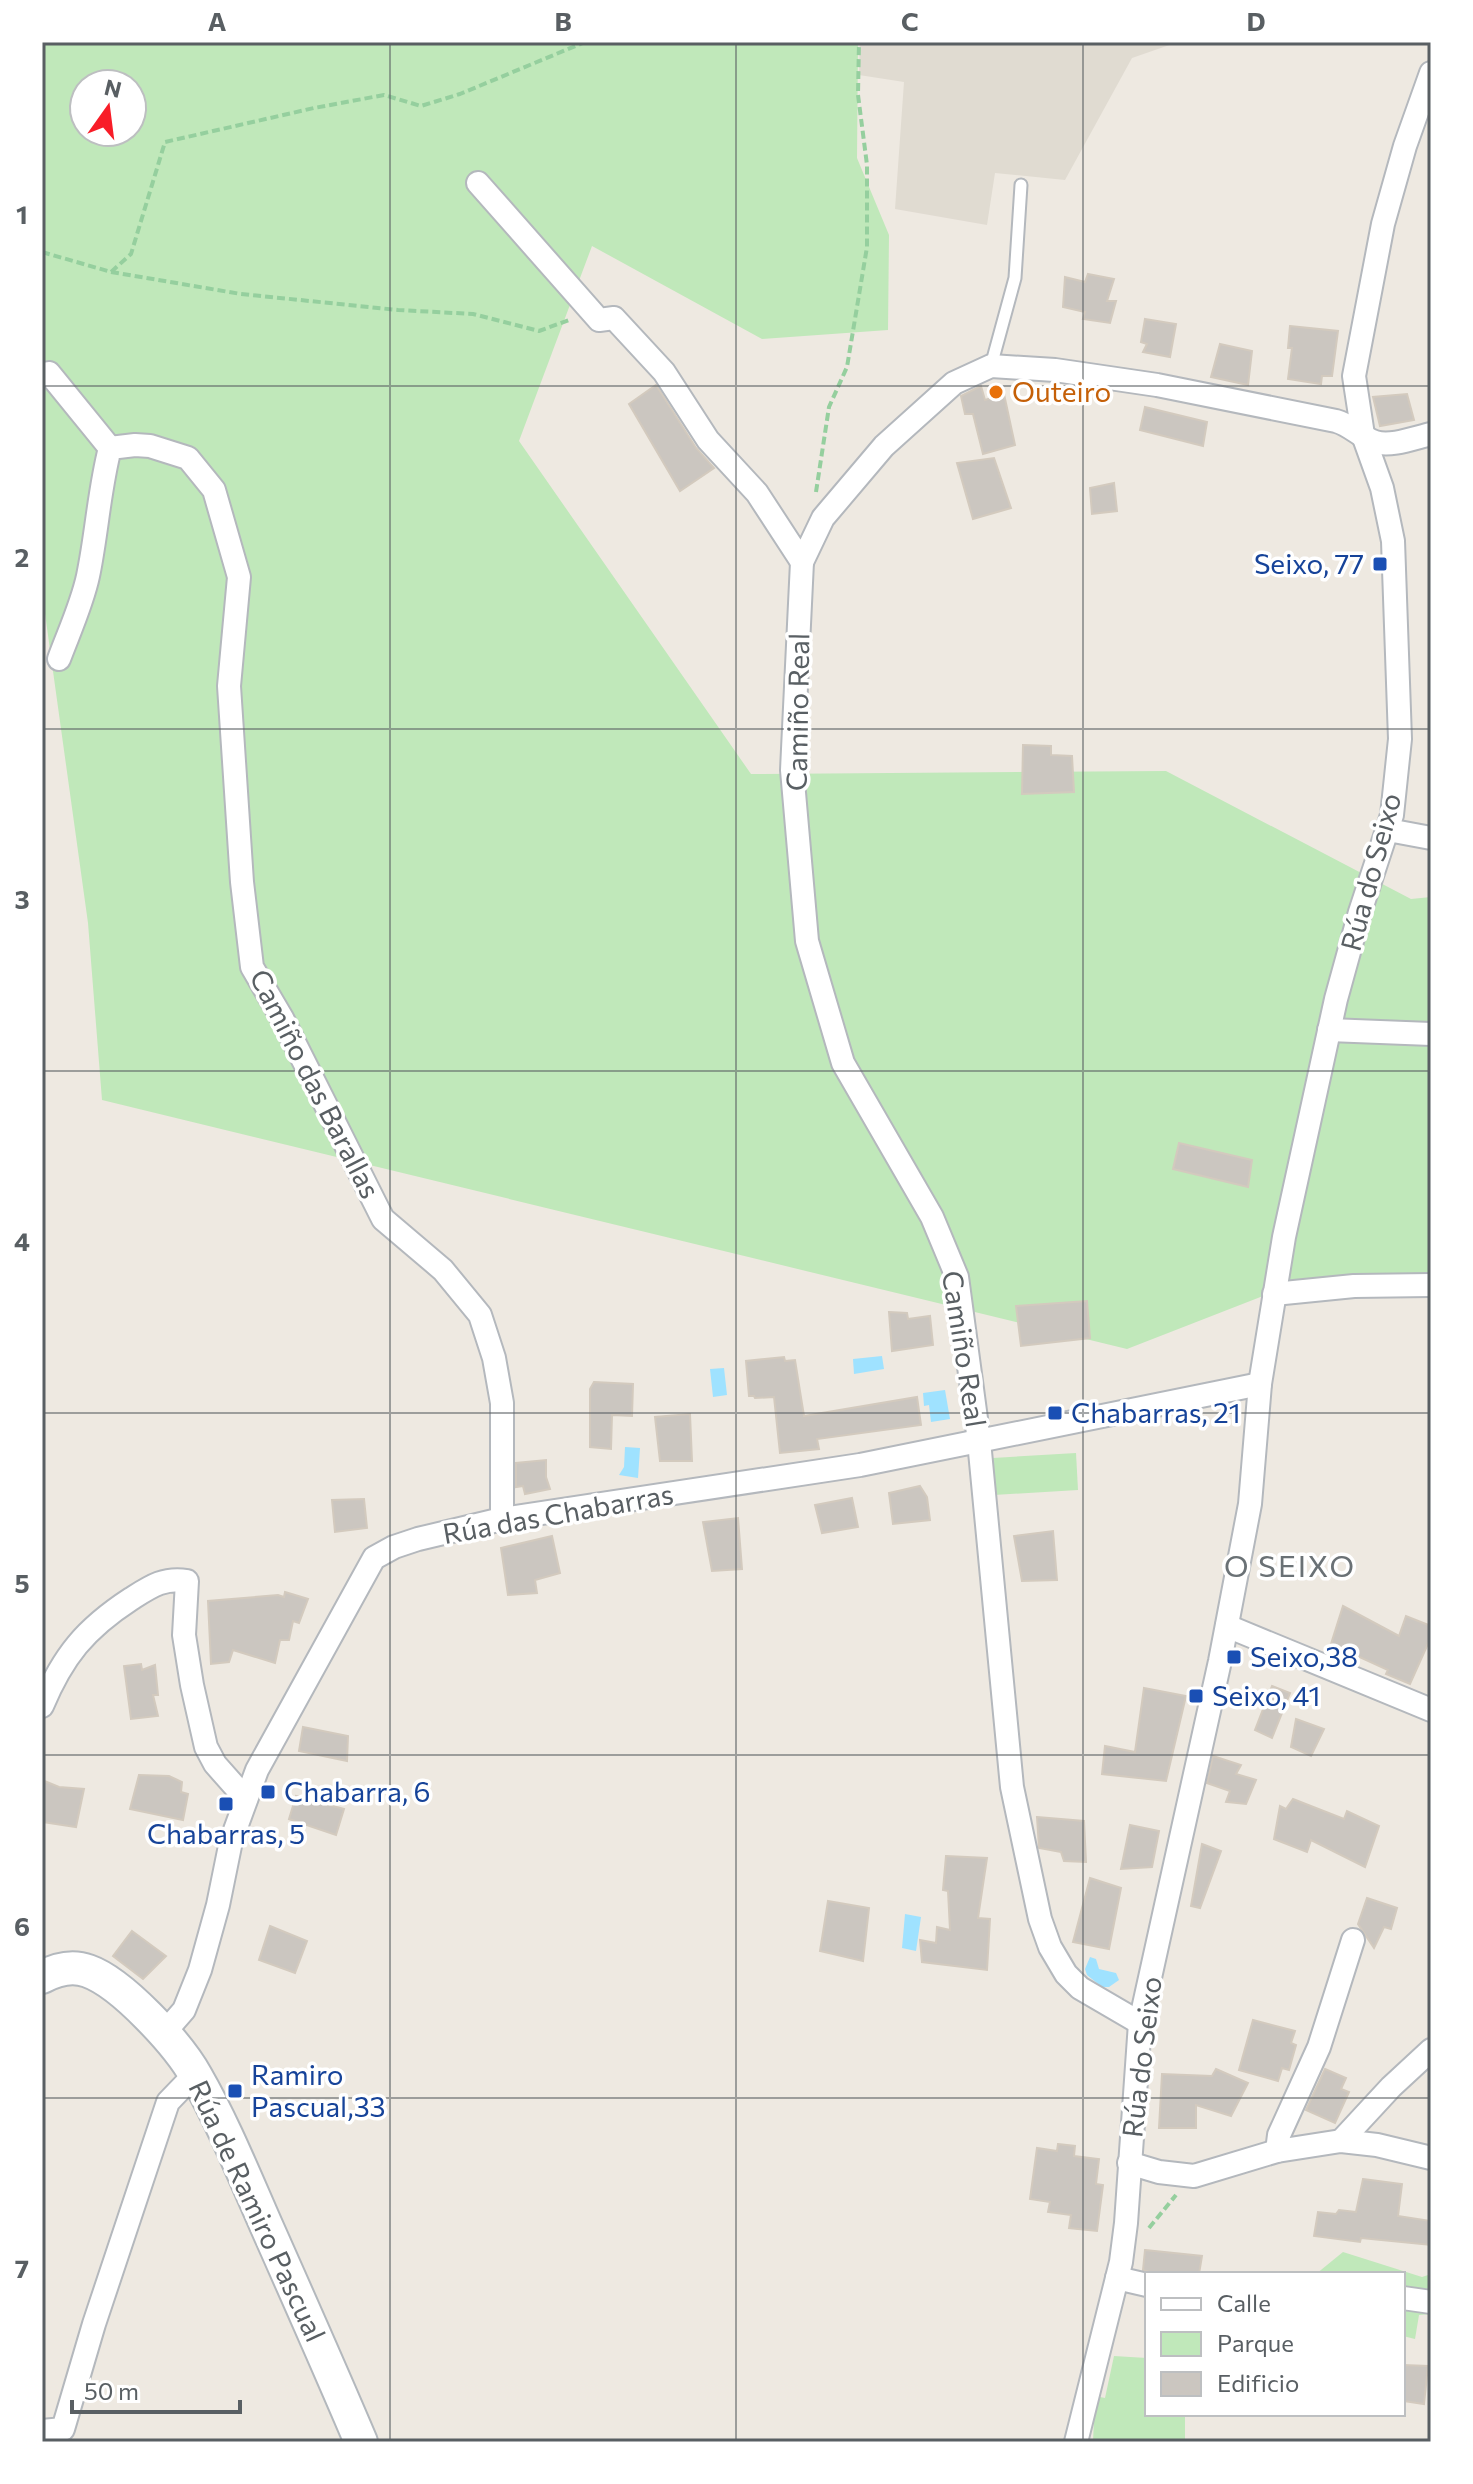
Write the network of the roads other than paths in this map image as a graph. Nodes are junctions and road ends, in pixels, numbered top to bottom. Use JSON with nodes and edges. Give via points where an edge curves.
{"nodes":[{"id":1,"x":1431,"y":73,"type":"edge"},
{"id":2,"x":478,"y":183,"type":"dead end"},
{"id":3,"x":1021,"y":185,"type":"dead end"},
{"id":4,"x":991,"y":366,"type":"junction"},
{"id":5,"x":49,"y":373,"type":"dead end"},
{"id":6,"x":1431,"y":434,"type":"edge"},
{"id":7,"x":1363,"y":435,"type":"junction"},
{"id":8,"x":110,"y":448,"type":"junction"},
{"id":9,"x":802,"y":562,"type":"junction"},
{"id":10,"x":59,"y":659,"type":"dead end"},
{"id":11,"x":1388,"y":830,"type":"junction"},
{"id":12,"x":1431,"y":838,"type":"edge"},
{"id":13,"x":1329,"y":1030,"type":"junction"},
{"id":14,"x":1431,"y":1034,"type":"edge"},
{"id":15,"x":1431,"y":1285,"type":"edge"},
{"id":16,"x":1274,"y":1294,"type":"junction"},
{"id":17,"x":1260,"y":1384,"type":"junction"},
{"id":18,"x":979,"y":1441,"type":"junction"},
{"id":19,"x":502,"y":1519,"type":"junction"},
{"id":20,"x":1227,"y":1626,"type":"junction"},
{"id":21,"x":42,"y":1706,"type":"edge"},
{"id":22,"x":1431,"y":1710,"type":"edge"},
{"id":23,"x":246,"y":1799,"type":"junction"},
{"id":24,"x":1353,"y":1940,"type":"dead end"},
{"id":25,"x":42,"y":1977,"type":"edge"},
{"id":26,"x":1140,"y":2023,"type":"junction"},
{"id":27,"x":164,"y":2033,"type":"junction"},
{"id":28,"x":1431,"y":2050,"type":"edge"},
{"id":29,"x":195,"y":2074,"type":"junction"},
{"id":30,"x":1341,"y":2141,"type":"junction"},
{"id":31,"x":1277,"y":2151,"type":"junction"},
{"id":32,"x":1431,"y":2158,"type":"edge"},
{"id":33,"x":1129,"y":2163,"type":"junction"},
{"id":34,"x":1117,"y":2278,"type":"junction"},
{"id":35,"x":1145,"y":2285,"type":"edge"},
{"id":36,"x":1405,"y":2298,"type":"edge"},
{"id":37,"x":1431,"y":2302,"type":"edge"},
{"id":38,"x":62,"y":2434,"type":"edge"},
{"id":39,"x":361,"y":2442,"type":"edge"},
{"id":40,"x":1076,"y":2442,"type":"edge"}],
"edges":[{"from":1,"to":7,"type":"street","name":"Rúa do Seixo","via":[[1383,224],[1360,340],[1354,376]]},
{"from":2,"to":9,"type":"street","via":[[591,312],[599,320],[614,318],[664,372],[708,440],[757,493]]},
{"from":3,"to":4,"type":"lane","via":[[1015,278]]},
{"from":4,"to":7,"type":"street","name":"Camiño Real","via":[[1157,385],[1336,421]]},
{"from":4,"to":9,"type":"street","name":"Camiño Real","via":[[954,383],[884,446],[823,518]]},
{"from":5,"to":8,"type":"street"},
{"from":6,"to":7,"type":"street","name":"Camiño Real","via":[[1391,443]]},
{"from":7,"to":11,"type":"street","name":"Rúa do Seixo","via":[[1393,541],[1400,739]]},
{"from":8,"to":10,"type":"street","via":[[87,581]]},
{"from":8,"to":19,"type":"street","name":"Camiño das Barallas","via":[[150,446],[188,458],[214,490],[239,577],[229,686],[252,967],[383,1219],[443,1270],[480,1315],[502,1403]]},
{"from":9,"to":18,"type":"street","name":"Camiño Real","via":[[792,770],[807,941],[843,1063],[932,1217],[957,1277]]},
{"from":11,"to":12,"type":"street"},
{"from":11,"to":13,"type":"street","name":"Rúa do Seixo"},
{"from":13,"to":14,"type":"street"},
{"from":13,"to":16,"type":"street","name":"Rúa do Seixo"},
{"from":15,"to":16,"type":"street"},
{"from":16,"to":17,"type":"street","name":"Rúa do Seixo"},
{"from":17,"to":18,"type":"street","name":"Rúa das Chabarras"},
{"from":17,"to":20,"type":"street","name":"Rúa do Seixo","via":[[1250,1504]]},
{"from":18,"to":19,"type":"street","name":"Rúa das Chabarras","via":[[860,1465]]},
{"from":18,"to":26,"type":"street","name":"Camiño Real","via":[[1012,1787],[1040,1919],[1066,1974]]},
{"from":19,"to":23,"type":"street","name":"Rúa das Chabarras","via":[[418,1539],[374,1558]]},
{"from":20,"to":22,"type":"street"},
{"from":20,"to":26,"type":"street","name":"Rúa do Seixo"},
{"from":21,"to":23,"type":"street","via":[[63,1662],[99,1621],[153,1585],[172,1578],[187,1581],[184,1635],[206,1747]]},
{"from":23,"to":27,"type":"street","name":"Rúa das Chabarras","via":[[200,1970],[184,2010]]},
{"from":24,"to":31,"type":"street","via":[[1319,2047],[1279,2135]]},
{"from":25,"to":27,"type":"street","name":"Rúa de Ramiro Pascual","via":[[57,1969],[89,1971]]},
{"from":26,"to":33,"type":"street","name":"Rúa do Seixo"},
{"from":27,"to":29,"type":"street","name":"Rúa de Ramiro Pascual"},
{"from":28,"to":30,"type":"street"},
{"from":29,"to":38,"type":"street","via":[[168,2102]]},
{"from":29,"to":39,"type":"street","name":"Rúa de Ramiro Pascual"},
{"from":30,"to":31,"type":"street"},
{"from":30,"to":32,"type":"street"},
{"from":31,"to":33,"type":"street","via":[[1194,2176]]},
{"from":33,"to":34,"type":"street","name":"Rúa do Seixo"},
{"from":34,"to":35,"type":"street"},
{"from":34,"to":40,"type":"street","name":"Rúa do Seixo"},
{"from":36,"to":37,"type":"street"}]}
